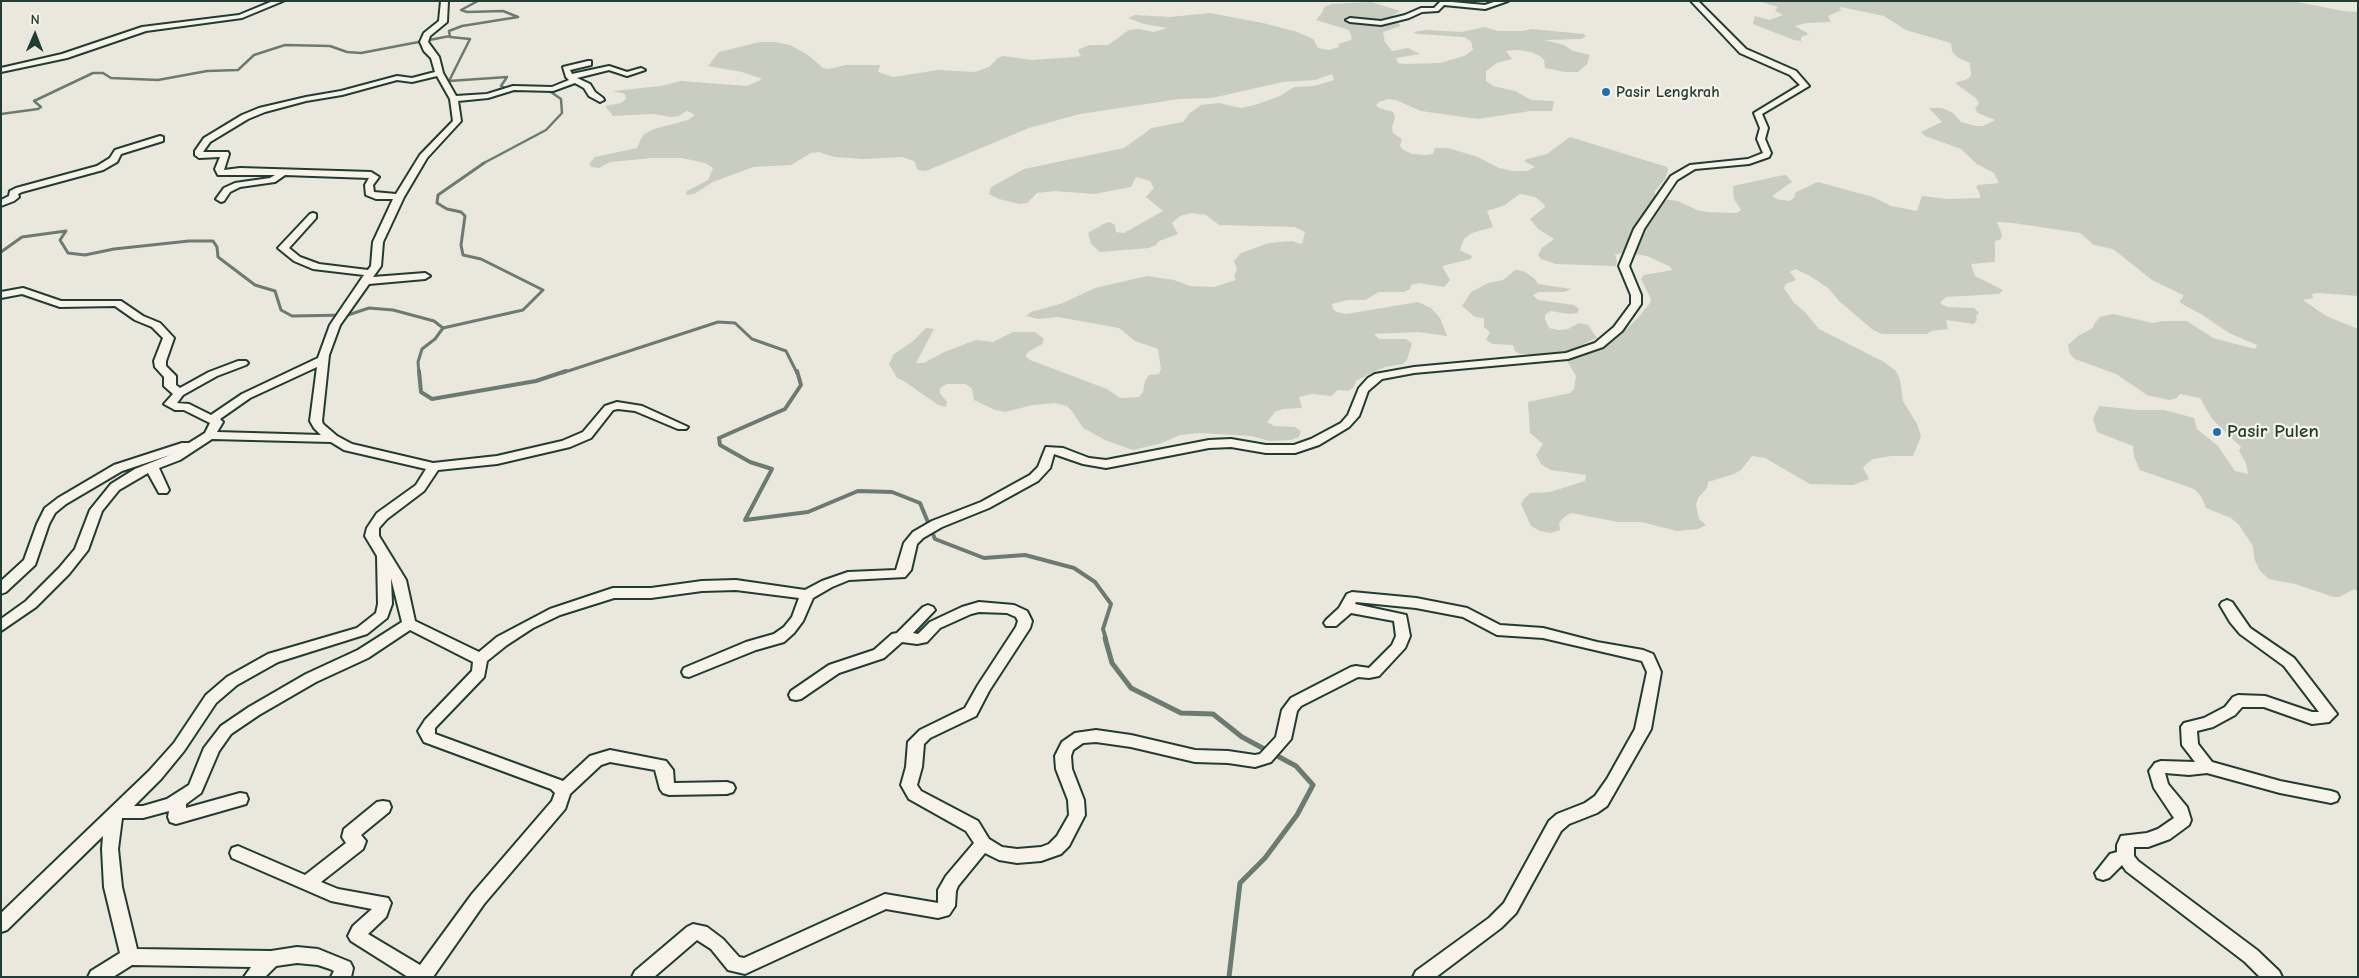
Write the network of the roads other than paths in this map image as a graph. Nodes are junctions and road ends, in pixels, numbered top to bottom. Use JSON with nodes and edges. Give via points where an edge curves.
{"nodes":[{"id":1,"x":280,"y":1,"type":"edge"},
{"id":2,"x":445,"y":1,"type":"edge"},
{"id":3,"x":1505,"y":1,"type":"edge"},
{"id":4,"x":1694,"y":1,"type":"edge"},
{"id":5,"x":1350,"y":20,"type":"dead end"},
{"id":6,"x":588,"y":63,"type":"dead end"},
{"id":7,"x":3,"y":69,"type":"edge"},
{"id":8,"x":641,"y":70,"type":"dead end"},
{"id":9,"x":439,"y":73,"type":"junction"},
{"id":10,"x":619,"y":73,"type":"junction"},
{"id":11,"x":607,"y":78,"type":"dead end"},
{"id":12,"x":573,"y":79,"type":"junction"},
{"id":13,"x":454,"y":99,"type":"junction"},
{"id":14,"x":600,"y":100,"type":"dead end"},
{"id":15,"x":160,"y":140,"type":"dead end"},
{"id":16,"x":285,"y":172,"type":"junction"},
{"id":17,"x":399,"y":197,"type":"junction"},
{"id":18,"x":221,"y":198,"type":"dead end"},
{"id":19,"x":1,"y":203,"type":"edge"},
{"id":20,"x":313,"y":216,"type":"dead end"},
{"id":21,"x":425,"y":276,"type":"dead end"},
{"id":22,"x":367,"y":277,"type":"junction"},
{"id":23,"x":1,"y":295,"type":"edge"},
{"id":24,"x":323,"y":360,"type":"junction"},
{"id":25,"x":242,"y":363,"type":"dead end"},
{"id":26,"x":179,"y":393,"type":"junction"},
{"id":27,"x":213,"y":419,"type":"junction"},
{"id":28,"x":682,"y":427,"type":"dead end"},
{"id":29,"x":209,"y":435,"type":"junction"},
{"id":30,"x":333,"y":439,"type":"junction"},
{"id":31,"x":196,"y":444,"type":"junction"},
{"id":32,"x":152,"y":467,"type":"junction"},
{"id":33,"x":433,"y":467,"type":"junction"},
{"id":34,"x":163,"y":490,"type":"dead end"},
{"id":35,"x":384,"y":556,"type":"junction"},
{"id":36,"x":1,"y":589,"type":"edge"},
{"id":37,"x":807,"y":595,"type":"junction"},
{"id":38,"x":2227,"y":604,"type":"dead end"},
{"id":39,"x":1346,"y":607,"type":"junction"},
{"id":40,"x":928,"y":610,"type":"dead end"},
{"id":41,"x":1331,"y":623,"type":"dead end"},
{"id":42,"x":409,"y":624,"type":"junction"},
{"id":43,"x":1,"y":626,"type":"edge"},
{"id":44,"x":902,"y":636,"type":"junction"},
{"id":45,"x":480,"y":659,"type":"junction"},
{"id":46,"x":689,"y":672,"type":"dead end"},
{"id":47,"x":796,"y":695,"type":"dead end"},
{"id":48,"x":2207,"y":767,"type":"junction"},
{"id":49,"x":727,"y":788,"type":"dead end"},
{"id":50,"x":563,"y":791,"type":"junction"},
{"id":51,"x":2331,"y":797,"type":"dead end"},
{"id":52,"x":240,"y":799,"type":"dead end"},
{"id":53,"x":179,"y":800,"type":"junction"},
{"id":54,"x":383,"y":808,"type":"dead end"},
{"id":55,"x":116,"y":814,"type":"junction"},
{"id":56,"x":983,"y":844,"type":"junction"},
{"id":57,"x":238,"y":853,"type":"dead end"},
{"id":58,"x":2126,"y":856,"type":"junction"},
{"id":59,"x":2103,"y":873,"type":"dead end"},
{"id":60,"x":307,"y":884,"type":"junction"},
{"id":61,"x":1,"y":926,"type":"edge"},
{"id":62,"x":130,"y":958,"type":"junction"},
{"id":63,"x":271,"y":959,"type":"junction"},
{"id":64,"x":423,"y":976,"type":"edge"},
{"id":65,"x":97,"y":977,"type":"edge"},
{"id":66,"x":253,"y":977,"type":"edge"},
{"id":67,"x":340,"y":977,"type":"edge"},
{"id":68,"x":641,"y":977,"type":"edge"},
{"id":69,"x":1422,"y":977,"type":"edge"},
{"id":70,"x":2273,"y":977,"type":"edge"}],
"edges":[{"from":1,"to":7,"type":"street","via":[[240,17],[145,29],[64,56]]},
{"from":2,"to":9,"type":"street","via":[[444,22],[425,40],[435,57]]},
{"from":3,"to":5,"type":"street","via":[[1485,6],[1442,4],[1436,10],[1421,10],[1381,23]]},
{"from":4,"to":37,"type":"street","via":[[1743,52],[1793,73],[1805,86],[1758,113],[1764,124],[1761,139],[1766,155],[1749,161],[1693,167],[1674,178],[1639,229],[1624,266],[1634,289],[1636,304],[1618,329],[1599,344],[1568,356],[1380,376],[1363,390],[1353,416],[1345,425],[1295,449],[1209,444],[1112,464],[1050,450],[1044,468],[1034,478],[920,533],[911,543],[902,573],[848,576]]},
{"from":6,"to":12,"type":"street","via":[[567,68]]},
{"from":8,"to":10,"type":"street"},
{"from":9,"to":13,"type":"street"},
{"from":9,"to":16,"type":"street","via":[[412,80],[397,78],[342,94],[262,110],[208,140],[199,151],[200,156],[225,154],[220,173]]},
{"from":10,"to":11,"type":"street"},
{"from":10,"to":12,"type":"street","via":[[610,68]]},
{"from":12,"to":13,"type":"street","via":[[553,89],[511,89],[498,94]]},
{"from":12,"to":14,"type":"street","via":[[587,86]]},
{"from":13,"to":17,"type":"street","via":[[457,123],[426,152]]},
{"from":15,"to":19,"type":"street","via":[[118,152],[114,160],[100,168],[19,190],[13,193],[12,199]]},
{"from":16,"to":17,"type":"street","via":[[371,175],[375,177],[369,185],[369,193]]},
{"from":16,"to":18,"type":"street","via":[[272,180],[238,185],[227,190]]},
{"from":17,"to":22,"type":"street","via":[[378,242],[377,263]]},
{"from":20,"to":22,"type":"street","via":[[283,248],[317,266]]},
{"from":21,"to":22,"type":"street"},
{"from":22,"to":24,"type":"street","via":[[332,332]]},
{"from":23,"to":26,"type":"street","via":[[23,290],[60,304],[117,303],[169,336],[161,367],[170,376],[170,386]]},
{"from":24,"to":27,"type":"street","via":[[246,396]]},
{"from":24,"to":30,"type":"street","via":[[316,421]]},
{"from":25,"to":26,"type":"street","via":[[213,374]]},
{"from":26,"to":27,"type":"street","via":[[170,404],[179,408],[185,406]]},
{"from":27,"to":29,"type":"street","via":[[217,422]]},
{"from":28,"to":33,"type":"street","via":[[638,408],[617,405],[609,408],[587,435],[566,444],[497,460]]},
{"from":29,"to":30,"type":"street"},
{"from":29,"to":31,"type":"street"},
{"from":30,"to":33,"type":"street","via":[[365,452]]},
{"from":31,"to":32,"type":"street"},
{"from":31,"to":36,"type":"street","via":[[118,468],[62,501],[50,511],[43,524],[30,562]]},
{"from":32,"to":34,"type":"street"},
{"from":32,"to":43,"type":"street","via":[[126,479],[110,492],[96,510],[80,550],[64,571],[31,604]]},
{"from":33,"to":35,"type":"street","via":[[420,488],[374,525],[371,534]]},
{"from":35,"to":42,"type":"street","via":[[399,580]]},
{"from":35,"to":55,"type":"street","via":[[385,604],[378,620],[356,633],[273,658],[232,680],[212,699],[155,776]]},
{"from":37,"to":45,"type":"street","via":[[736,585],[613,593],[555,612],[502,641]]},
{"from":37,"to":46,"type":"street","via":[[798,618],[779,638]]},
{"from":38,"to":48,"type":"street","via":[[2245,631],[2295,668],[2330,714],[2324,718],[2312,718],[2264,702],[2238,701],[2230,711],[2189,727],[2190,745]]},
{"from":39,"to":41,"type":"street"},
{"from":39,"to":56,"type":"street","via":[[1402,618],[1403,636],[1398,648],[1374,672],[1354,672],[1296,702],[1290,710],[1283,739],[1268,755],[1255,761],[1228,756],[1195,756],[1131,741],[1080,737],[1072,742],[1063,756],[1078,809],[1060,845],[1041,854],[1017,856],[999,853]]},
{"from":39,"to":69,"type":"street","via":[[1353,597],[1455,610],[1467,613],[1494,629],[1543,633],[1642,655],[1648,658],[1654,672],[1643,729],[1601,801],[1555,826],[1510,908],[1495,923]]},
{"from":40,"to":44,"type":"street"},
{"from":42,"to":45,"type":"street"},
{"from":42,"to":53,"type":"street","via":[[363,654],[310,678],[226,730],[212,748],[194,789]]},
{"from":44,"to":47,"type":"street","via":[[879,654],[834,669]]},
{"from":44,"to":56,"type":"street","via":[[921,638],[950,616],[979,607],[1009,608],[1024,617],[1023,628],[972,710],[916,742],[909,785],[911,791],[972,826]]},
{"from":45,"to":50,"type":"street","via":[[479,673],[430,724],[426,731],[429,738],[557,785]]},
{"from":48,"to":51,"type":"street"},
{"from":48,"to":58,"type":"street","via":[[2159,768],[2156,771],[2160,784],[2181,811],[2182,820],[2164,834],[2148,840],[2127,841]]},
{"from":49,"to":50,"type":"street","via":[[669,789],[665,770],[660,764],[610,756],[596,760]]},
{"from":50,"to":64,"type":"street","via":[[559,804],[478,899]]},
{"from":52,"to":53,"type":"street","via":[[176,817]]},
{"from":53,"to":55,"type":"street","via":[[143,812]]},
{"from":54,"to":60,"type":"street","via":[[350,835],[358,841],[357,844]]},
{"from":55,"to":61,"type":"street"},
{"from":55,"to":62,"type":"street","via":[[110,849],[113,887]]},
{"from":56,"to":68,"type":"street","via":[[952,881],[947,890],[946,906],[941,910],[885,901],[745,966],[734,964],[717,944],[701,932],[693,932]]},
{"from":57,"to":60,"type":"street"},
{"from":58,"to":59,"type":"street","via":[[2116,859]]},
{"from":58,"to":70,"type":"street","via":[[2132,866],[2251,956]]},
{"from":60,"to":64,"type":"street","via":[[336,896],[382,903],[380,912],[357,936]]},
{"from":62,"to":63,"type":"street"},
{"from":62,"to":65,"type":"street"},
{"from":63,"to":66,"type":"street"},
{"from":63,"to":67,"type":"street","via":[[297,954],[318,957],[344,968]]}]}
